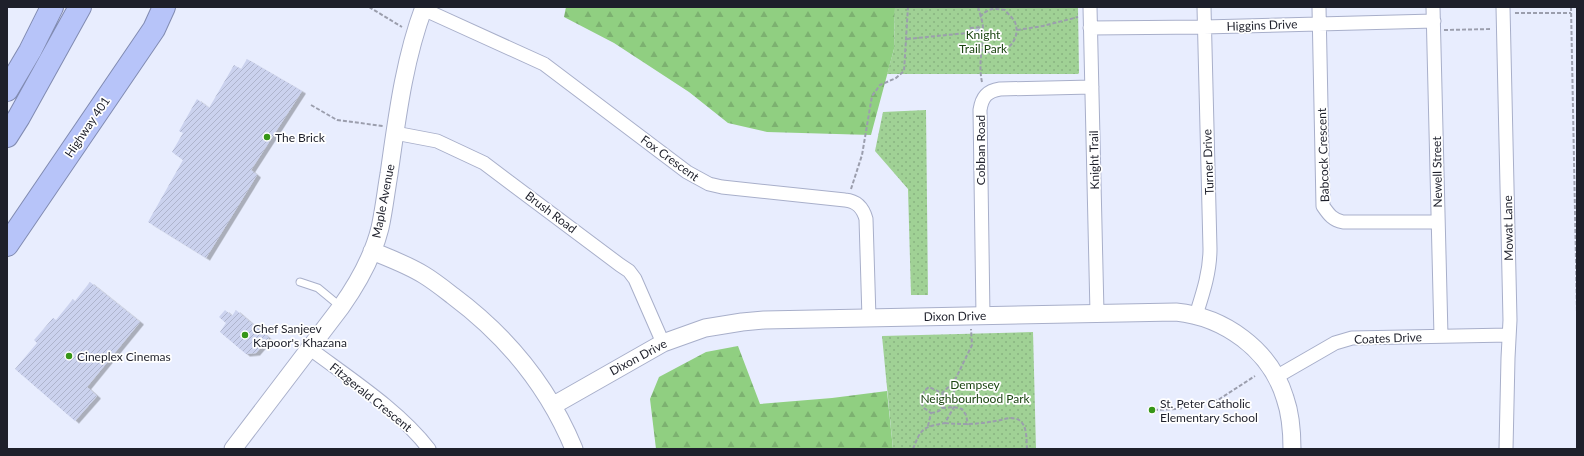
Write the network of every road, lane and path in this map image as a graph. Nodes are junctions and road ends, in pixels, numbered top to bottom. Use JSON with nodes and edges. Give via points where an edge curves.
{"nodes":[{"id":1,"x":52,"y":7,"type":"edge"},
{"id":2,"x":80,"y":7,"type":"edge"},
{"id":3,"x":164,"y":7,"type":"edge"},
{"id":4,"x":168,"y":7,"type":"edge"},
{"id":5,"x":369,"y":7,"type":"edge"},
{"id":6,"x":908,"y":7,"type":"edge"},
{"id":7,"x":978,"y":7,"type":"edge"},
{"id":8,"x":1204,"y":7,"type":"edge"},
{"id":9,"x":1319,"y":7,"type":"edge"},
{"id":10,"x":1433,"y":7,"type":"edge"},
{"id":11,"x":1571,"y":7,"type":"edge"},
{"id":12,"x":423,"y":8,"type":"edge"},
{"id":13,"x":1507,"y":10,"type":"edge"},
{"id":14,"x":1086,"y":12,"type":"edge"},
{"id":15,"x":1571,"y":12,"type":"junction"},
{"id":16,"x":980,"y":17,"type":"junction"},
{"id":17,"x":1320,"y":23,"type":"junction"},
{"id":18,"x":1438,"y":25,"type":"junction"},
{"id":19,"x":983,"y":27,"type":"junction"},
{"id":20,"x":1204,"y":27,"type":"junction"},
{"id":21,"x":1090,"y":28,"type":"junction"},
{"id":22,"x":1496,"y":28,"type":"dead end"},
{"id":23,"x":154,"y":29,"type":"junction"},
{"id":24,"x":405,"y":29,"type":"dead end"},
{"id":25,"x":1017,"y":30,"type":"junction"},
{"id":26,"x":907,"y":39,"type":"junction"},
{"id":27,"x":981,"y":49,"type":"junction"},
{"id":28,"x":982,"y":82,"type":"dead end"},
{"id":29,"x":1092,"y":87,"type":"junction"},
{"id":30,"x":7,"y":90,"type":"edge"},
{"id":31,"x":311,"y":105,"type":"dead end"},
{"id":32,"x":389,"y":129,"type":"junction"},
{"id":33,"x":7,"y":136,"type":"edge"},
{"id":34,"x":851,"y":189,"type":"dead end"},
{"id":35,"x":1438,"y":222,"type":"junction"},
{"id":36,"x":7,"y":245,"type":"edge"},
{"id":37,"x":372,"y":251,"type":"junction"},
{"id":38,"x":300,"y":282,"type":"dead end"},
{"id":39,"x":341,"y":307,"type":"junction"},
{"id":40,"x":1097,"y":313,"type":"junction"},
{"id":41,"x":1577,"y":313,"type":"edge"},
{"id":42,"x":1196,"y":315,"type":"junction"},
{"id":43,"x":869,"y":318,"type":"junction"},
{"id":44,"x":977,"y":320,"type":"junction"},
{"id":45,"x":1509,"y":335,"type":"junction"},
{"id":46,"x":1441,"y":336,"type":"junction"},
{"id":47,"x":663,"y":343,"type":"junction"},
{"id":48,"x":309,"y":348,"type":"junction"},
{"id":49,"x":1255,"y":376,"type":"dead end"},
{"id":50,"x":1276,"y":377,"type":"junction"},
{"id":51,"x":954,"y":382,"type":"junction"},
{"id":52,"x":942,"y":393,"type":"junction"},
{"id":53,"x":554,"y":405,"type":"junction"},
{"id":54,"x":954,"y":407,"type":"junction"},
{"id":55,"x":942,"y":408,"type":"junction"},
{"id":56,"x":1154,"y":410,"type":"dead end"},
{"id":57,"x":931,"y":413,"type":"junction"},
{"id":58,"x":944,"y":423,"type":"junction"},
{"id":59,"x":968,"y":425,"type":"junction"},
{"id":60,"x":928,"y":426,"type":"junction"},
{"id":61,"x":236,"y":448,"type":"edge"},
{"id":62,"x":429,"y":449,"type":"edge"},
{"id":63,"x":574,"y":449,"type":"edge"},
{"id":64,"x":914,"y":449,"type":"edge"},
{"id":65,"x":1027,"y":449,"type":"edge"},
{"id":66,"x":1292,"y":449,"type":"edge"},
{"id":67,"x":1506,"y":449,"type":"edge"}],
"edges":[{"from":1,"to":30,"type":"highway"},
{"from":2,"to":33,"type":"highway"},
{"from":3,"to":23,"type":"highway","name":"Highway 401"},
{"from":4,"to":23,"type":"highway"},
{"from":5,"to":24,"type":"path"},
{"from":6,"to":26,"type":"path"},
{"from":7,"to":16,"type":"path"},
{"from":8,"to":20,"type":"street","name":"Turner Drive"},
{"from":9,"to":17,"type":"street","name":"Babcock Crescent"},
{"from":10,"to":18,"type":"street","name":"Newell Street"},
{"from":11,"to":15,"type":"path"},
{"from":12,"to":32,"type":"street","name":"Maple Avenue"},
{"from":12,"to":43,"type":"street","name":"Fox Crescent","via":[[544,64],[687,172],[709,184],[856,203],[861,207],[866,219]]},
{"from":13,"to":15,"type":"path"},
{"from":13,"to":45,"type":"street","name":"Mowat Lane"},
{"from":14,"to":21,"type":"street","name":"Knight Trail"},
{"from":14,"to":25,"type":"path"},
{"from":15,"to":41,"type":"path"},
{"from":16,"to":19,"type":"path"},
{"from":16,"to":25,"type":"path","via":[[993,8],[1005,10],[1014,21]]},
{"from":17,"to":18,"type":"street","name":"Higgins Drive"},
{"from":17,"to":20,"type":"street","name":"Higgins Drive"},
{"from":17,"to":35,"type":"street","name":"Babcock Crescent","via":[[1323,206],[1328,215],[1343,222]]},
{"from":18,"to":22,"type":"path"},
{"from":18,"to":35,"type":"street","name":"Newell Street"},
{"from":19,"to":26,"type":"path","via":[[970,28],[967,33]]},
{"from":19,"to":27,"type":"path"},
{"from":20,"to":21,"type":"street","name":"Higgins Drive"},
{"from":20,"to":42,"type":"street","name":"Turner Drive","via":[[1210,257]]},
{"from":21,"to":29,"type":"street","name":"Knight Trail"},
{"from":23,"to":36,"type":"highway","name":"Highway 401"},
{"from":25,"to":27,"type":"path","via":[[1014,40],[1006,50],[993,53]]},
{"from":26,"to":34,"type":"path","via":[[904,71],[896,78],[880,85],[872,96],[862,155]]},
{"from":27,"to":28,"type":"path"},
{"from":29,"to":40,"type":"street","name":"Knight Trail"},
{"from":29,"to":44,"type":"street","name":"Cobban Road","via":[[1000,89],[985,95],[981,101]]},
{"from":31,"to":32,"type":"path","via":[[337,120]]},
{"from":32,"to":37,"type":"street","name":"Maple Avenue","via":[[380,227]]},
{"from":32,"to":47,"type":"street","name":"Brush Road","via":[[437,141],[484,163],[620,265],[635,279]]},
{"from":35,"to":46,"type":"street","name":"Newell Street"},
{"from":37,"to":39,"type":"street","name":"Maple Avenue","via":[[359,280]]},
{"from":37,"to":53,"type":"street","via":[[425,275],[477,315],[519,357]]},
{"from":38,"to":39,"type":"lane","via":[[324,292]]},
{"from":39,"to":48,"type":"street","name":"Maple Avenue"},
{"from":40,"to":42,"type":"street","name":"Dixon Drive","via":[[1163,311]]},
{"from":40,"to":44,"type":"street","name":"Dixon Drive"},
{"from":42,"to":50,"type":"street","name":"Dixon Drive","via":[[1222,325],[1240,336],[1254,348]]},
{"from":43,"to":44,"type":"street","name":"Dixon Drive"},
{"from":43,"to":47,"type":"street","name":"Dixon Drive","via":[[742,322],[705,328]]},
{"from":44,"to":51,"type":"path","via":[[972,346]]},
{"from":45,"to":46,"type":"street","name":"Coates Drive"},
{"from":45,"to":67,"type":"street","name":"Mowat Lane"},
{"from":46,"to":50,"type":"street","name":"Coates Drive","via":[[1363,337],[1342,340]]},
{"from":47,"to":53,"type":"street","name":"Dixon Drive"},
{"from":48,"to":61,"type":"street","name":"Maple Avenue"},
{"from":48,"to":62,"type":"street","name":"Fitzgerald Crescent","via":[[394,413]]},
{"from":49,"to":56,"type":"path","via":[[1218,400],[1178,409]]},
{"from":50,"to":66,"type":"street","name":"Dixon Drive","via":[[1286,398]]},
{"from":51,"to":52,"type":"path"},
{"from":51,"to":54,"type":"path"},
{"from":52,"to":55,"type":"path","via":[[945,400]]},
{"from":52,"to":57,"type":"path","via":[[930,387],[924,391],[921,404]]},
{"from":53,"to":63,"type":"street"},
{"from":54,"to":55,"type":"path"},
{"from":54,"to":58,"type":"path"},
{"from":54,"to":59,"type":"path","via":[[962,409]]},
{"from":55,"to":57,"type":"path"},
{"from":57,"to":60,"type":"path"},
{"from":58,"to":59,"type":"path"},
{"from":58,"to":60,"type":"path"},
{"from":59,"to":65,"type":"path","via":[[1009,418],[1019,420],[1026,428]]},
{"from":60,"to":64,"type":"path","via":[[919,436]]}]}
